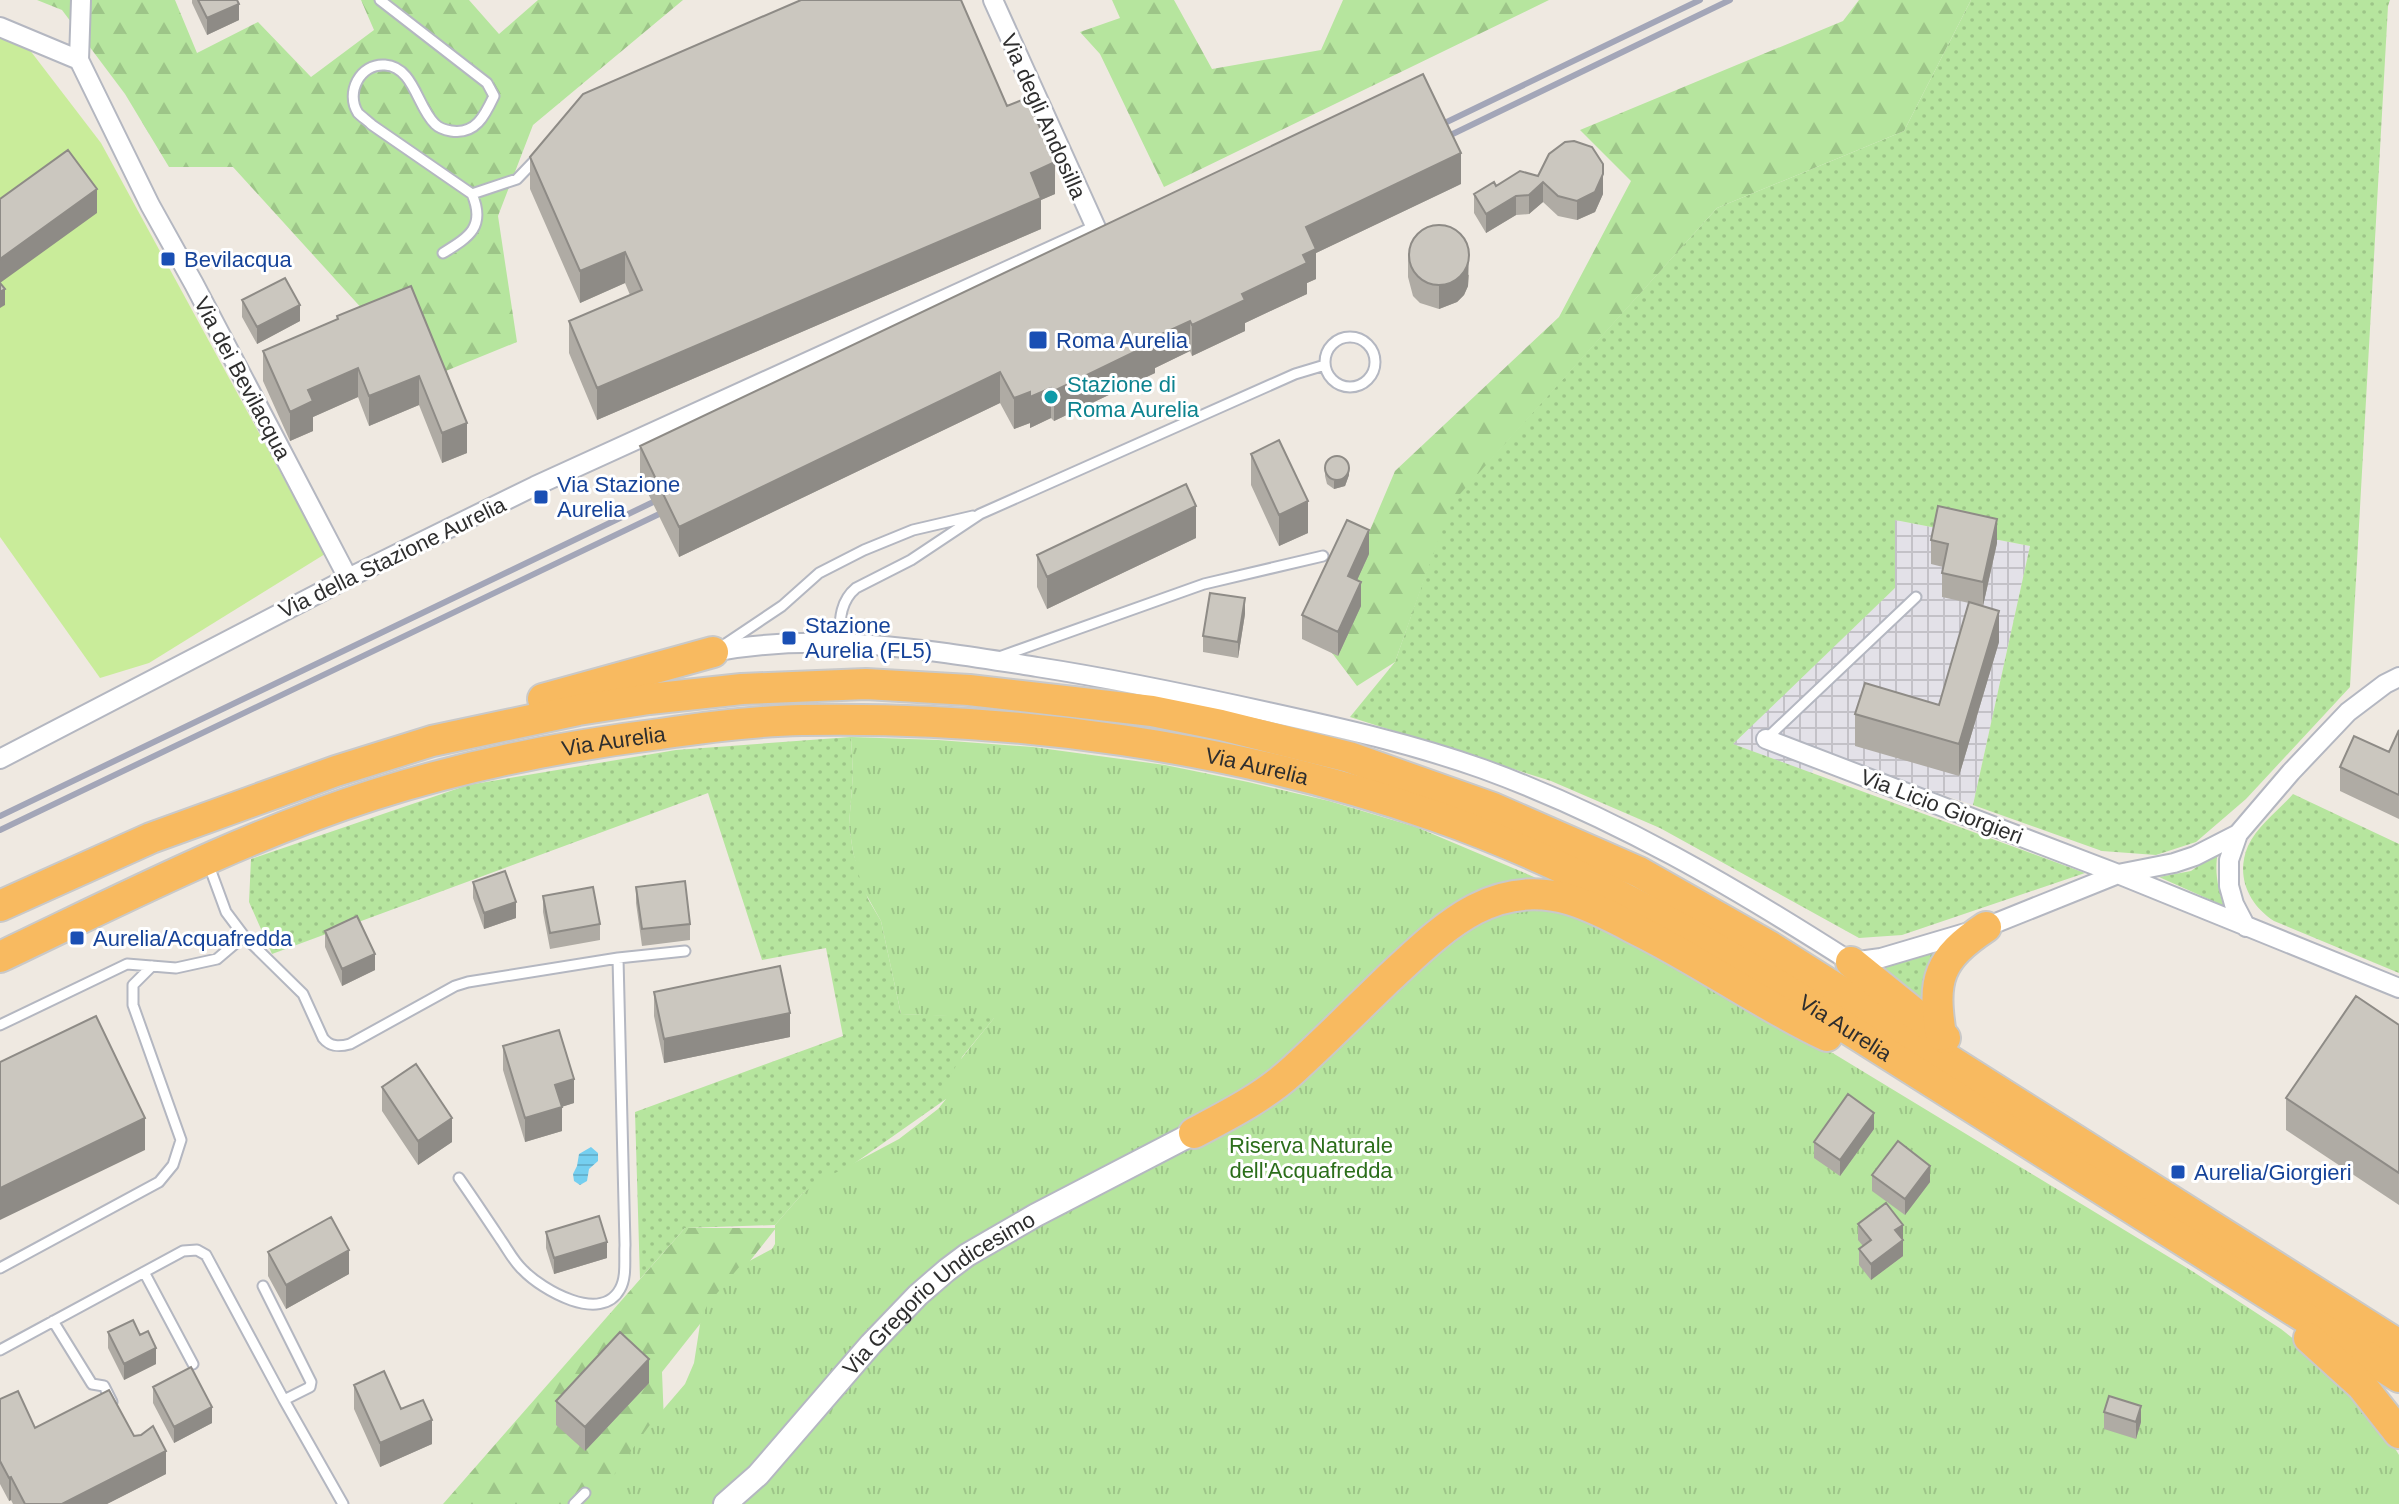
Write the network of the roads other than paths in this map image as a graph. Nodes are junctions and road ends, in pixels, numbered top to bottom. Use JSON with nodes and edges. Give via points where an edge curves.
{"nodes":[{"id":1,"x":81,"y":0,"type":"edge"},
{"id":2,"x":380,"y":0,"type":"edge"},
{"id":3,"x":985,"y":0,"type":"edge"},
{"id":4,"x":993,"y":0,"type":"edge"},
{"id":5,"x":0,"y":27,"type":"edge"},
{"id":6,"x":1008,"y":36,"type":"junction"},
{"id":7,"x":79,"y":60,"type":"junction"},
{"id":8,"x":545,"y":150,"type":"edge"},
{"id":9,"x":472,"y":194,"type":"junction"},
{"id":10,"x":1097,"y":230,"type":"joint"},
{"id":11,"x":443,"y":253,"type":"dead end"},
{"id":12,"x":1325,"y":365,"type":"junction"},
{"id":13,"x":980,"y":514,"type":"junction"},
{"id":14,"x":1323,"y":556,"type":"dead end"},
{"id":15,"x":348,"y":578,"type":"junction"},
{"id":16,"x":1916,"y":597,"type":"dead end"},
{"id":17,"x":839,"y":643,"type":"junction"},
{"id":18,"x":713,"y":652,"type":"junction"},
{"id":19,"x":992,"y":660,"type":"junction"},
{"id":20,"x":2399,"y":677,"type":"edge"},
{"id":21,"x":1766,"y":739,"type":"joint"},
{"id":22,"x":432,"y":741,"type":"junction"},
{"id":23,"x":0,"y":759,"type":"edge"},
{"id":24,"x":2238,"y":834,"type":"junction"},
{"id":25,"x":206,"y":860,"type":"junction"},
{"id":26,"x":2118,"y":874,"type":"junction"},
{"id":27,"x":0,"y":906,"type":"edge"},
{"id":28,"x":1986,"y":927,"type":"junction"},
{"id":29,"x":2246,"y":927,"type":"junction"},
{"id":30,"x":244,"y":936,"type":"junction"},
{"id":31,"x":685,"y":951,"type":"dead end"},
{"id":32,"x":0,"y":957,"type":"edge"},
{"id":33,"x":618,"y":958,"type":"junction"},
{"id":34,"x":1851,"y":962,"type":"junction"},
{"id":35,"x":152,"y":966,"type":"junction"},
{"id":36,"x":2399,"y":988,"type":"edge"},
{"id":37,"x":0,"y":1025,"type":"edge"},
{"id":38,"x":1941,"y":1035,"type":"junction"},
{"id":39,"x":1910,"y":1070,"type":"junction"},
{"id":40,"x":1194,"y":1133,"type":"joint"},
{"id":41,"x":459,"y":1178,"type":"dead end"},
{"id":42,"x":2139,"y":1214,"type":"junction"},
{"id":43,"x":2258,"y":1256,"type":"junction"},
{"id":44,"x":0,"y":1268,"type":"edge"},
{"id":45,"x":144,"y":1272,"type":"junction"},
{"id":46,"x":263,"y":1286,"type":"dead end"},
{"id":47,"x":53,"y":1321,"type":"junction"},
{"id":48,"x":2399,"y":1345,"type":"edge"},
{"id":49,"x":0,"y":1350,"type":"edge"},
{"id":50,"x":193,"y":1364,"type":"edge"},
{"id":51,"x":2399,"y":1377,"type":"edge"},
{"id":52,"x":284,"y":1400,"type":"junction"},
{"id":53,"x":118,"y":1412,"type":"edge"},
{"id":54,"x":2399,"y":1433,"type":"edge"},
{"id":55,"x":585,"y":1493,"type":"dead end"},
{"id":56,"x":343,"y":1504,"type":"edge"},
{"id":57,"x":574,"y":1504,"type":"edge"},
{"id":58,"x":725,"y":1504,"type":"edge"}],
"edges":[{"from":1,"to":7,"type":"street","name":"Via dei Bevilacqua"},
{"from":2,"to":9,"type":"lane","via":[[487,83],[494,96],[474,128],[461,133],[444,130],[433,123],[407,78],[385,65],[370,67],[358,77],[353,94],[357,112]]},
{"from":3,"to":6,"type":"street"},
{"from":4,"to":6,"type":"street","name":"Via degli Andosilla"},
{"from":5,"to":7,"type":"street"},
{"from":6,"to":10,"type":"street","name":"Via degli Andosilla"},
{"from":7,"to":15,"type":"street","name":"Via dei Bevilacqua"},
{"from":8,"to":9,"type":"lane","via":[[517,179]]},
{"from":9,"to":11,"type":"lane","via":[[477,224],[468,237]]},
{"from":10,"to":15,"type":"street","name":"Via della Stazione Aurelia","via":[[535,486]]},
{"from":12,"to":12,"type":"lane","via":[[1334,381],[1350,387],[1359,386],[1376,365],[1372,349],[1348,337],[1331,346]]},
{"from":12,"to":13,"type":"lane"},
{"from":13,"to":17,"type":"lane","via":[[848,595]]},
{"from":13,"to":18,"type":"lane","via":[[913,530],[830,567]]},
{"from":14,"to":19,"type":"lane","via":[[1204,584]]},
{"from":15,"to":23,"type":"street","name":"Via della Stazione Aurelia"},
{"from":16,"to":21,"type":"lane"},
{"from":17,"to":18,"type":"street","via":[[777,643]]},
{"from":17,"to":19,"type":"street"},
{"from":18,"to":22,"type":"highway","via":[[534,702]]},
{"from":19,"to":34,"type":"street","via":[[1206,697],[1372,735],[1483,769],[1655,845]]},
{"from":20,"to":24,"type":"street","via":[[2348,712]]},
{"from":21,"to":26,"type":"street","name":"Via Licio Giorgieri"},
{"from":22,"to":27,"type":"highway","name":"Via Aurelia","via":[[189,823]]},
{"from":22,"to":43,"type":"highway","name":"Via Aurelia","via":[[649,699],[866,684],[1129,708],[1349,757],[1493,808],[1664,885]]},
{"from":24,"to":26,"type":"street","via":[[2187,859]]},
{"from":24,"to":29,"type":"street","via":[[2229,860],[2229,886]]},
{"from":25,"to":30,"type":"lane","via":[[226,912]]},
{"from":25,"to":32,"type":"highway","name":"Via Aurelia"},
{"from":25,"to":39,"type":"highway","name":"Via Aurelia","via":[[376,794],[501,761],[633,737],[804,720],[943,724],[1094,737],[1312,779],[1513,846],[1690,933]]},
{"from":26,"to":28,"type":"street"},
{"from":26,"to":29,"type":"street","name":"Via Licio Giorgieri"},
{"from":28,"to":34,"type":"street"},
{"from":28,"to":38,"type":"highway","via":[[1952,954],[1941,973],[1936,996]]},
{"from":29,"to":36,"type":"street","name":"Via Licio Giorgieri"},
{"from":30,"to":33,"type":"lane","via":[[303,994],[323,1038],[336,1046],[350,1044],[455,986]]},
{"from":30,"to":35,"type":"lane","via":[[217,959],[176,968]]},
{"from":31,"to":33,"type":"lane"},
{"from":33,"to":41,"type":"lane","via":[[625,1245],[620,1289],[607,1302],[593,1305],[536,1281],[522,1269]]},
{"from":34,"to":38,"type":"highway"},
{"from":35,"to":37,"type":"lane","via":[[127,964]]},
{"from":35,"to":44,"type":"lane","via":[[133,985],[133,1005],[181,1140],[173,1165],[159,1182]]},
{"from":38,"to":43,"type":"highway","via":[[2159,1177]]},
{"from":39,"to":40,"type":"highway","via":[[1808,1026],[1607,915],[1558,898],[1517,896],[1484,905],[1453,922],[1262,1096]]},
{"from":39,"to":42,"type":"highway","name":"Via Aurelia"},
{"from":40,"to":58,"type":"street","name":"Via Gregorio Undicesimo","via":[[1036,1215],[947,1270],[871,1344],[758,1475]]},
{"from":42,"to":51,"type":"highway","name":"Via Aurelia"},
{"from":42,"to":54,"type":"highway","via":[[2314,1342],[2367,1392]]},
{"from":43,"to":48,"type":"highway","name":"Via Aurelia"},
{"from":45,"to":47,"type":"lane"},
{"from":45,"to":50,"type":"lane"},
{"from":45,"to":52,"type":"lane","via":[[183,1251],[206,1255]]},
{"from":46,"to":52,"type":"lane","via":[[311,1382]]},
{"from":47,"to":49,"type":"lane"},
{"from":47,"to":53,"type":"lane","via":[[92,1384],[104,1386]]},
{"from":52,"to":56,"type":"lane"},
{"from":55,"to":57,"type":"lane"}]}
